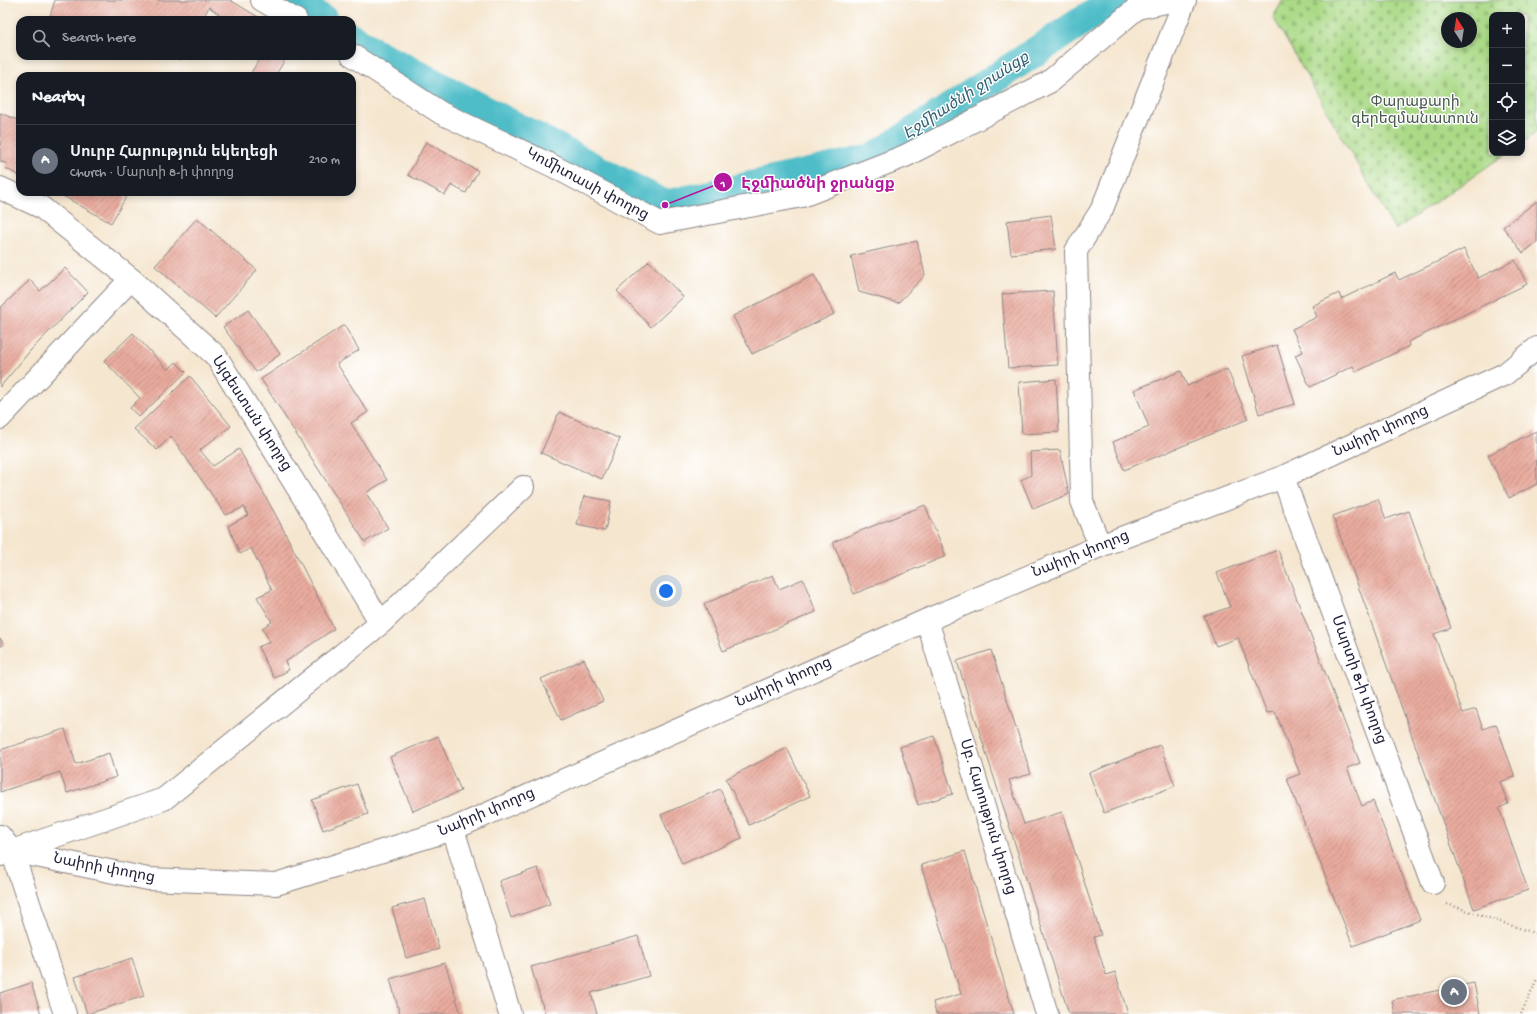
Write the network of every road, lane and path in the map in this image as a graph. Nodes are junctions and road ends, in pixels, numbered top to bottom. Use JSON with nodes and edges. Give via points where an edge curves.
{"nodes":[{"id":1,"x":262,"y":0,"type":"edge"},
{"id":2,"x":1176,"y":0,"type":"edge"},
{"id":3,"x":1185,"y":0,"type":"edge"},
{"id":4,"x":289,"y":16,"type":"edge"},
{"id":5,"x":356,"y":58,"type":"edge"},
{"id":6,"x":0,"y":188,"type":"edge"},
{"id":7,"x":16,"y":195,"type":"edge"},
{"id":8,"x":18,"y":196,"type":"edge"},
{"id":9,"x":131,"y":279,"type":"junction"},
{"id":10,"x":1537,"y":348,"type":"edge"},
{"id":11,"x":0,"y":418,"type":"edge"},
{"id":12,"x":1283,"y":477,"type":"junction"},
{"id":13,"x":523,"y":487,"type":"dead end"},
{"id":14,"x":1100,"y":546,"type":"junction"},
{"id":15,"x":927,"y":620,"type":"junction"},
{"id":16,"x":381,"y":623,"type":"junction"},
{"id":17,"x":452,"y":829,"type":"junction"},
{"id":18,"x":4,"y":847,"type":"edge"},
{"id":19,"x":1433,"y":883,"type":"joint"},
{"id":20,"x":1537,"y":934,"type":"edge"},
{"id":21,"x":1537,"y":979,"type":"edge"},
{"id":22,"x":65,"y":1014,"type":"edge"},
{"id":23,"x":510,"y":1014,"type":"edge"},
{"id":24,"x":1048,"y":1014,"type":"edge"},
{"id":25,"x":1521,"y":1014,"type":"edge"}],
"edges":[{"from":1,"to":4,"type":"street"},
{"from":2,"to":5,"type":"street","name":"Կոմիտասի փողոց","via":[[1137,8],[1049,82],[905,156],[802,196],[660,223],[553,166],[441,113]]},
{"from":3,"to":14,"type":"street","via":[[1102,209],[1076,251],[1082,501]]},
{"from":6,"to":7,"type":"street","name":"Այգեստան փողոց"},
{"from":8,"to":9,"type":"street","name":"Այգեստան փողոց","via":[[42,207]]},
{"from":9,"to":11,"type":"street"},
{"from":9,"to":16,"type":"street","name":"Այգեստան փողոց","via":[[216,356]]},
{"from":10,"to":12,"type":"street","name":"Նաիրի փողոց","via":[[1505,374]]},
{"from":12,"to":14,"type":"street","name":"Նաիրի փողոց"},
{"from":12,"to":19,"type":"street","name":"Մարտի 8-ի փողոց"},
{"from":13,"to":16,"type":"street"},
{"from":14,"to":15,"type":"street","name":"Նաիրի փողոց"},
{"from":15,"to":17,"type":"street","name":"Նաիրի փողոց"},
{"from":15,"to":24,"type":"street","name":"Սբ. Հարություն փողոց"},
{"from":16,"to":18,"type":"street","via":[[164,799]]},
{"from":17,"to":18,"type":"street","name":"Նաիրի փողոց","via":[[276,884],[148,879]]},
{"from":17,"to":23,"type":"street"},
{"from":18,"to":22,"type":"street"},
{"from":19,"to":20,"type":"path","via":[[1442,902]]},
{"from":21,"to":25,"type":"path"}]}
